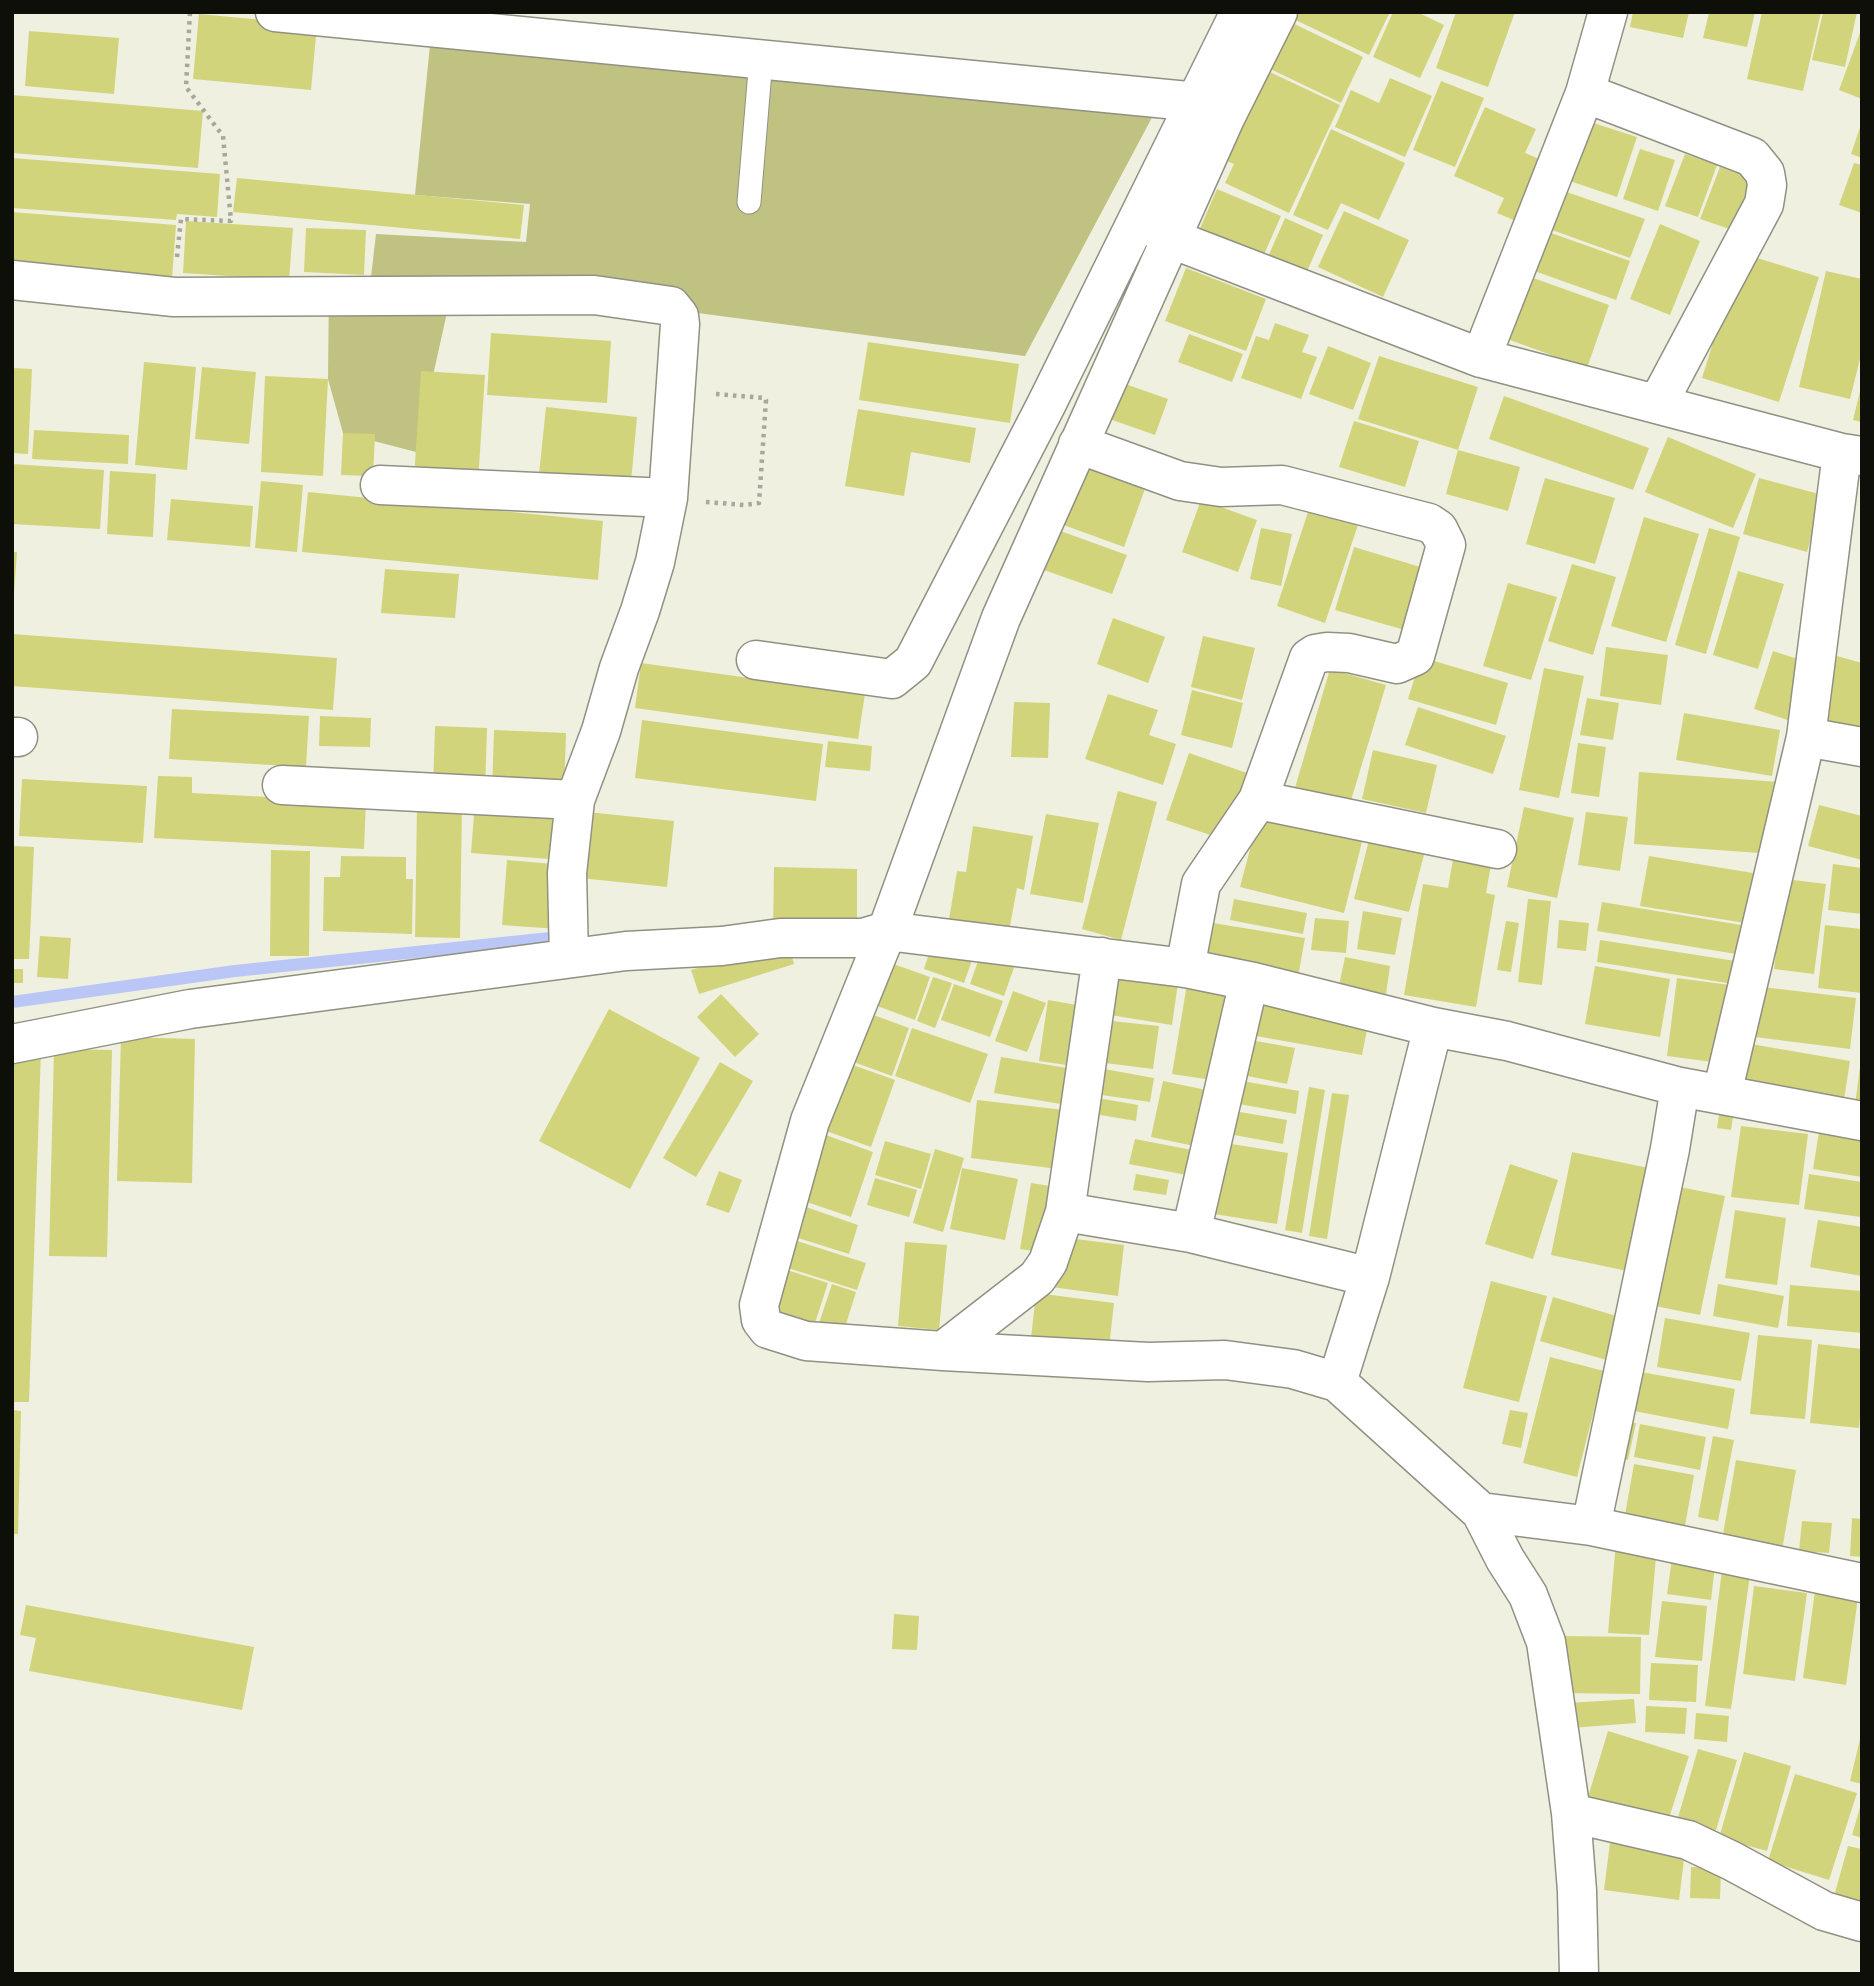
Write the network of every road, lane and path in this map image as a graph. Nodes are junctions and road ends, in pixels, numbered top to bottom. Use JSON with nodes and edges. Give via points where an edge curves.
{"nodes":[{"id":1,"x":190,"y":12,"type":"edge"},
{"id":2,"x":275,"y":12,"type":"edge"},
{"id":3,"x":1240,"y":12,"type":"edge"},
{"id":4,"x":1278,"y":12,"type":"edge"},
{"id":5,"x":1608,"y":12,"type":"edge"},
{"id":6,"x":761,"y":60,"type":"junction"},
{"id":7,"x":1585,"y":93,"type":"junction"},
{"id":8,"x":1211,"y":109,"type":"junction"},
{"id":9,"x":749,"y":202,"type":"dead end"},
{"id":10,"x":1156,"y":228,"type":"junction"},
{"id":11,"x":12,"y":280,"type":"edge"},
{"id":12,"x":174,"y":297,"type":"junction"},
{"id":13,"x":1481,"y":358,"type":"junction"},
{"id":14,"x":677,"y":390,"type":"junction"},
{"id":15,"x":1658,"y":403,"type":"junction"},
{"id":16,"x":1069,"y":423,"type":"junction"},
{"id":17,"x":1852,"y":455,"type":"edge"},
{"id":18,"x":380,"y":485,"type":"dead end"},
{"id":19,"x":1007,"y":487,"type":"junction"},
{"id":20,"x":668,"y":498,"type":"junction"},
{"id":21,"x":1047,"y":507,"type":"junction"},
{"id":22,"x":971,"y":617,"type":"junction"},
{"id":23,"x":756,"y":660,"type":"dead end"},
{"id":24,"x":1806,"y":737,"type":"junction"},
{"id":25,"x":1862,"y":747,"type":"edge"},
{"id":26,"x":282,"y":785,"type":"dead end"},
{"id":27,"x":575,"y":800,"type":"junction"},
{"id":28,"x":1258,"y":800,"type":"junction"},
{"id":29,"x":1497,"y":849,"type":"dead end"},
{"id":30,"x":887,"y":931,"type":"junction"},
{"id":31,"x":1102,"y":957,"type":"junction"},
{"id":32,"x":569,"y":958,"type":"junction"},
{"id":33,"x":1185,"y":968,"type":"junction"},
{"id":34,"x":1249,"y":981,"type":"junction"},
{"id":35,"x":1433,"y":1027,"type":"junction"},
{"id":36,"x":12,"y":1044,"type":"edge"},
{"id":37,"x":1680,"y":1087,"type":"junction"},
{"id":38,"x":1721,"y":1094,"type":"junction"},
{"id":39,"x":1862,"y":1121,"type":"edge"},
{"id":40,"x":1065,"y":1212,"type":"junction"},
{"id":41,"x":1191,"y":1233,"type":"junction"},
{"id":42,"x":1370,"y":1277,"type":"junction"},
{"id":43,"x":943,"y":1351,"type":"junction"},
{"id":44,"x":1336,"y":1382,"type":"junction"},
{"id":45,"x":1481,"y":1512,"type":"junction"},
{"id":46,"x":1591,"y":1526,"type":"junction"},
{"id":47,"x":1862,"y":1583,"type":"edge"},
{"id":48,"x":1571,"y":1813,"type":"junction"},
{"id":49,"x":1862,"y":1922,"type":"edge"},
{"id":50,"x":1579,"y":1974,"type":"edge"}],
"edges":[{"from":1,"to":12,"type":"path","via":[[186,87],[223,136],[231,221],[181,219]]},
{"from":2,"to":6,"type":"street"},
{"from":3,"to":8,"type":"street"},
{"from":4,"to":8,"type":"street"},
{"from":5,"to":7,"type":"street"},
{"from":6,"to":8,"type":"street"},
{"from":6,"to":9,"type":"lane"},
{"from":7,"to":13,"type":"street"},
{"from":7,"to":15,"type":"street","via":[[1752,157],[1765,173],[1765,204]]},
{"from":8,"to":10,"type":"street"},
{"from":10,"to":13,"type":"street"},
{"from":10,"to":16,"type":"street"},
{"from":11,"to":12,"type":"street"},
{"from":12,"to":14,"type":"street","via":[[594,295],[671,306],[679,316]]},
{"from":13,"to":15,"type":"street"},
{"from":14,"to":20,"type":"street"},
{"from":14,"to":20,"type":"path","via":[[766,400],[759,503]]},
{"from":15,"to":17,"type":"street"},
{"from":16,"to":19,"type":"street"},
{"from":16,"to":21,"type":"street"},
{"from":16,"to":28,"type":"street","via":[[1181,481],[1282,485],[1429,523],[1442,535],[1446,545],[1415,656],[1397,664],[1349,653],[1327,652],[1309,658]]},
{"from":17,"to":24,"type":"street"},
{"from":18,"to":20,"type":"street"},
{"from":19,"to":21,"type":"street"},
{"from":19,"to":22,"type":"street"},
{"from":20,"to":27,"type":"street","via":[[640,611]]},
{"from":21,"to":22,"type":"street","via":[[1001,618]]},
{"from":22,"to":23,"type":"street","via":[[892,679]]},
{"from":22,"to":30,"type":"street"},
{"from":24,"to":25,"type":"street"},
{"from":24,"to":38,"type":"street"},
{"from":26,"to":27,"type":"street"},
{"from":27,"to":32,"type":"street","via":[[567,873]]},
{"from":28,"to":29,"type":"street"},
{"from":28,"to":33,"type":"street","via":[[1201,884]]},
{"from":30,"to":31,"type":"street"},
{"from":30,"to":32,"type":"street","via":[[863,938],[780,938]]},
{"from":30,"to":43,"type":"street","via":[[810,1121],[759,1305],[761,1320],[768,1329],[806,1341]]},
{"from":31,"to":33,"type":"street"},
{"from":31,"to":40,"type":"street"},
{"from":32,"to":36,"type":"street","via":[[190,1009]]},
{"from":33,"to":34,"type":"street"},
{"from":34,"to":35,"type":"street"},
{"from":34,"to":41,"type":"street"},
{"from":35,"to":37,"type":"street","via":[[1507,1041]]},
{"from":35,"to":42,"type":"street"},
{"from":37,"to":38,"type":"street"},
{"from":37,"to":46,"type":"street"},
{"from":38,"to":39,"type":"street"},
{"from":40,"to":41,"type":"street"},
{"from":40,"to":43,"type":"street","via":[[1048,1262],[1037,1278]]},
{"from":41,"to":42,"type":"street"},
{"from":42,"to":44,"type":"street"},
{"from":43,"to":44,"type":"street","via":[[1149,1362],[1225,1360],[1293,1369]]},
{"from":44,"to":45,"type":"street"},
{"from":45,"to":46,"type":"street"},
{"from":45,"to":48,"type":"street","via":[[1528,1595],[1546,1642]]},
{"from":46,"to":47,"type":"street"},
{"from":48,"to":49,"type":"street","via":[[1688,1840],[1824,1911]]},
{"from":48,"to":50,"type":"street"}]}
